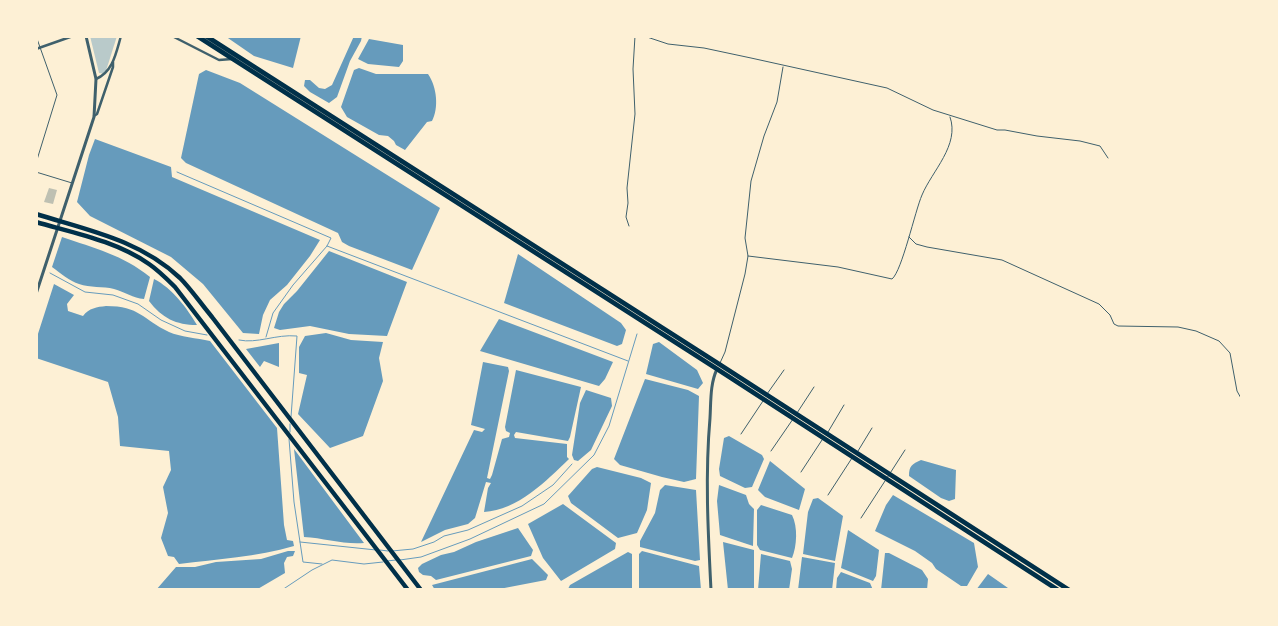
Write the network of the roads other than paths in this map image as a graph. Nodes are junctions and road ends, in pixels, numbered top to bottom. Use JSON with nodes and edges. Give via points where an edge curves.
{"nodes":[{"id":1,"x":36,"y":36,"type":"edge"},
{"id":2,"x":73,"y":36,"type":"edge"},
{"id":3,"x":86,"y":36,"type":"edge"},
{"id":4,"x":121,"y":36,"type":"edge"},
{"id":5,"x":172,"y":36,"type":"edge"},
{"id":6,"x":197,"y":36,"type":"edge"},
{"id":7,"x":635,"y":36,"type":"edge"},
{"id":8,"x":644,"y":36,"type":"edge"},
{"id":9,"x":205,"y":38,"type":"edge"},
{"id":10,"x":40,"y":47,"type":"junction"},
{"id":11,"x":36,"y":49,"type":"edge"},
{"id":12,"x":232,"y":59,"type":"junction"},
{"id":13,"x":113,"y":62,"type":"junction"},
{"id":14,"x":784,"y":66,"type":"junction"},
{"id":15,"x":96,"y":80,"type":"junction"},
{"id":16,"x":949,"y":116,"type":"junction"},
{"id":17,"x":94,"y":117,"type":"junction"},
{"id":18,"x":1108,"y":158,"type":"dead end"},
{"id":19,"x":36,"y":163,"type":"edge"},
{"id":20,"x":36,"y":172,"type":"edge"},
{"id":21,"x":72,"y":183,"type":"junction"},
{"id":22,"x":36,"y":214,"type":"edge"},
{"id":23,"x":36,"y":222,"type":"edge"},
{"id":24,"x":60,"y":222,"type":"junction"},
{"id":25,"x":629,"y":226,"type":"dead end"},
{"id":26,"x":58,"y":228,"type":"junction"},
{"id":27,"x":909,"y":237,"type":"junction"},
{"id":28,"x":748,"y":256,"type":"junction"},
{"id":29,"x":36,"y":294,"type":"edge"},
{"id":30,"x":718,"y":366,"type":"junction"},
{"id":31,"x":784,"y":370,"type":"dead end"},
{"id":32,"x":814,"y":386,"type":"dead end"},
{"id":33,"x":765,"y":397,"type":"junction"},
{"id":34,"x":1242,"y":400,"type":"edge"},
{"id":35,"x":844,"y":405,"type":"dead end"},
{"id":36,"x":797,"y":414,"type":"junction"},
{"id":37,"x":794,"y":419,"type":"junction"},
{"id":38,"x":872,"y":428,"type":"dead end"},
{"id":39,"x":827,"y":433,"type":"junction"},
{"id":40,"x":741,"y":434,"type":"dead end"},
{"id":41,"x":824,"y":438,"type":"junction"},
{"id":42,"x":906,"y":450,"type":"dead end"},
{"id":43,"x":771,"y":451,"type":"dead end"},
{"id":44,"x":857,"y":452,"type":"junction"},
{"id":45,"x":852,"y":457,"type":"junction"},
{"id":46,"x":801,"y":472,"type":"dead end"},
{"id":47,"x":890,"y":474,"type":"junction"},
{"id":48,"x":887,"y":479,"type":"junction"},
{"id":49,"x":828,"y":495,"type":"dead end"},
{"id":50,"x":861,"y":518,"type":"dead end"},
{"id":51,"x":408,"y":590,"type":"edge"},
{"id":52,"x":421,"y":590,"type":"edge"},
{"id":53,"x":711,"y":590,"type":"edge"},
{"id":54,"x":1058,"y":590,"type":"edge"},
{"id":55,"x":1069,"y":590,"type":"edge"}],
"edges":[{"from":1,"to":10,"type":"lane"},
{"from":2,"to":10,"type":"street"},
{"from":3,"to":15,"type":"street"},
{"from":4,"to":13,"type":"street"},
{"from":5,"to":12,"type":"street","via":[[219,60]]},
{"from":6,"to":9,"type":"main road"},
{"from":7,"to":25,"type":"lane","via":[[635,114],[626,217]]},
{"from":8,"to":14,"type":"lane","via":[[668,44],[704,48]]},
{"from":9,"to":12,"type":"main road"},
{"from":9,"to":30,"type":"main road"},
{"from":10,"to":11,"type":"street"},
{"from":10,"to":19,"type":"lane","via":[[57,94]]},
{"from":12,"to":30,"type":"main road"},
{"from":13,"to":15,"type":"street","via":[[107,73]]},
{"from":13,"to":17,"type":"street","via":[[98,114]]},
{"from":14,"to":16,"type":"lane","via":[[887,88]]},
{"from":14,"to":28,"type":"lane","via":[[777,102],[751,181],[745,238]]},
{"from":15,"to":17,"type":"street"},
{"from":16,"to":18,"type":"lane","via":[[997,130],[1100,146]]},
{"from":16,"to":27,"type":"lane","via":[[952,137],[948,150],[922,194]]},
{"from":17,"to":21,"type":"street"},
{"from":20,"to":21,"type":"lane"},
{"from":21,"to":24,"type":"street"},
{"from":22,"to":24,"type":"main road"},
{"from":23,"to":26,"type":"main road"},
{"from":24,"to":26,"type":"street"},
{"from":24,"to":52,"type":"main road","via":[[104,234],[138,248],[180,278]]},
{"from":26,"to":29,"type":"street"},
{"from":26,"to":51,"type":"main road","via":[[128,252],[154,267],[175,287]]},
{"from":27,"to":28,"type":"lane","via":[[892,279],[838,267]]},
{"from":27,"to":34,"type":"lane","via":[[916,244],[927,247],[1002,260],[1099,304],[1118,326],[1178,327],[1219,341],[1230,353],[1237,392]]},
{"from":28,"to":30,"type":"lane","via":[[743,286],[725,352]]},
{"from":30,"to":33,"type":"main road"},
{"from":30,"to":53,"type":"street","via":[[713,380],[707,444]]},
{"from":31,"to":33,"type":"lane"},
{"from":32,"to":36,"type":"lane"},
{"from":33,"to":36,"type":"main road"},
{"from":33,"to":37,"type":"main road"},
{"from":33,"to":40,"type":"lane"},
{"from":35,"to":39,"type":"lane"},
{"from":36,"to":39,"type":"main road"},
{"from":37,"to":41,"type":"main road"},
{"from":37,"to":43,"type":"lane"},
{"from":38,"to":44,"type":"lane"},
{"from":39,"to":44,"type":"main road"},
{"from":41,"to":45,"type":"main road"},
{"from":41,"to":46,"type":"lane"},
{"from":42,"to":47,"type":"lane"},
{"from":44,"to":47,"type":"main road"},
{"from":45,"to":48,"type":"main road"},
{"from":45,"to":49,"type":"lane"},
{"from":47,"to":48,"type":"lane"},
{"from":47,"to":55,"type":"main road"},
{"from":48,"to":50,"type":"lane"},
{"from":48,"to":54,"type":"main road"}]}
